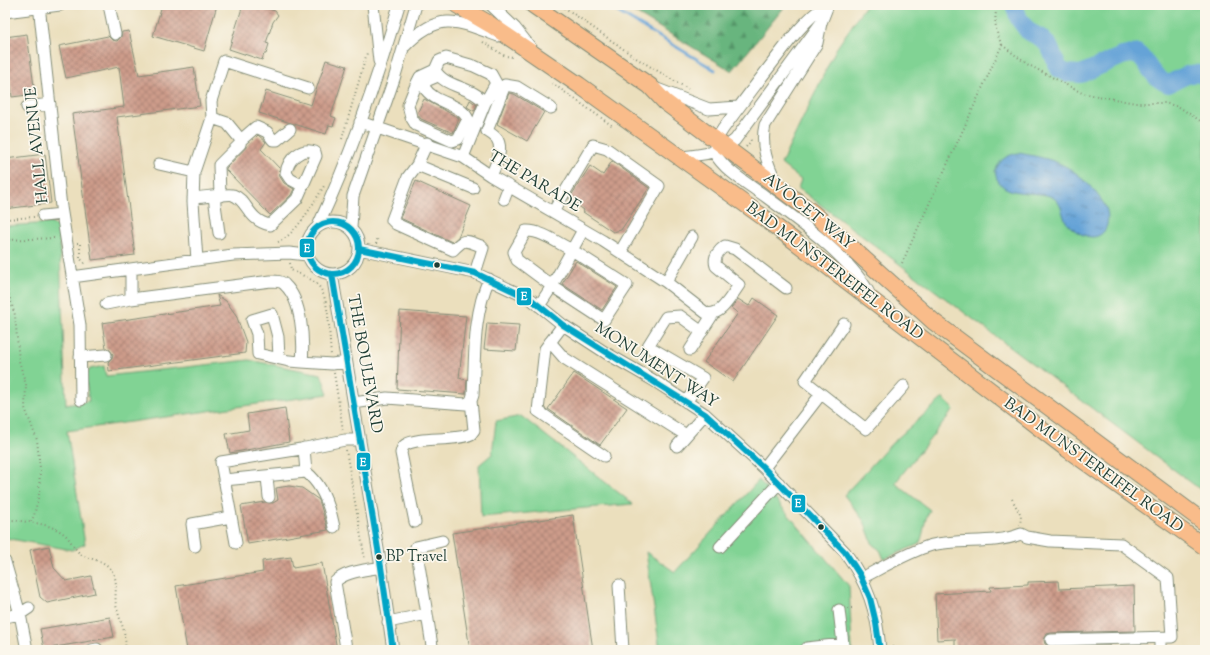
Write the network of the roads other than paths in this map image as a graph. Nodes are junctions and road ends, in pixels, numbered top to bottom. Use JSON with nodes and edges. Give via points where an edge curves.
{"nodes":[{"id":1,"x":60,"y":5,"type":"edge"},
{"id":2,"x":109,"y":5,"type":"edge"},
{"id":3,"x":373,"y":5,"type":"edge"},
{"id":4,"x":399,"y":5,"type":"edge"},
{"id":5,"x":416,"y":5,"type":"edge"},
{"id":6,"x":457,"y":5,"type":"edge"},
{"id":7,"x":491,"y":5,"type":"edge"},
{"id":8,"x":533,"y":5,"type":"edge"},
{"id":9,"x":827,"y":5,"type":"edge"},
{"id":10,"x":39,"y":7,"type":"edge"},
{"id":11,"x":5,"y":12,"type":"edge"},
{"id":12,"x":821,"y":23,"type":"junction"},
{"id":13,"x":115,"y":34,"type":"dead end"},
{"id":14,"x":520,"y":44,"type":"junction"},
{"id":15,"x":404,"y":48,"type":"junction"},
{"id":16,"x":538,"y":56,"type":"junction"},
{"id":17,"x":380,"y":70,"type":"junction"},
{"id":18,"x":437,"y":73,"type":"junction"},
{"id":19,"x":650,"y":86,"type":"junction"},
{"id":20,"x":308,"y":88,"type":"dead end"},
{"id":21,"x":485,"y":103,"type":"junction"},
{"id":22,"x":50,"y":104,"type":"junction"},
{"id":23,"x":27,"y":107,"type":"dead end"},
{"id":24,"x":739,"y":107,"type":"junction"},
{"id":25,"x":551,"y":108,"type":"dead end"},
{"id":26,"x":212,"y":118,"type":"junction"},
{"id":27,"x":360,"y":122,"type":"junction"},
{"id":28,"x":377,"y":127,"type":"junction"},
{"id":29,"x":290,"y":129,"type":"dead end"},
{"id":30,"x":241,"y":140,"type":"junction"},
{"id":31,"x":427,"y":143,"type":"junction"},
{"id":32,"x":719,"y":147,"type":"junction"},
{"id":33,"x":680,"y":156,"type":"junction"},
{"id":34,"x":463,"y":157,"type":"junction"},
{"id":35,"x":159,"y":164,"type":"dead end"},
{"id":36,"x":418,"y":165,"type":"junction"},
{"id":37,"x":194,"y":172,"type":"junction"},
{"id":38,"x":491,"y":176,"type":"junction"},
{"id":39,"x":777,"y":184,"type":"junction"},
{"id":40,"x":303,"y":186,"type":"dead end"},
{"id":41,"x":509,"y":186,"type":"junction"},
{"id":42,"x":473,"y":188,"type":"dead end"},
{"id":43,"x":217,"y":196,"type":"junction"},
{"id":44,"x":193,"y":198,"type":"junction"},
{"id":45,"x":504,"y":199,"type":"dead end"},
{"id":46,"x":553,"y":212,"type":"junction"},
{"id":47,"x":62,"y":214,"type":"junction"},
{"id":48,"x":43,"y":216,"type":"road end"},
{"id":49,"x":318,"y":226,"type":"junction"},
{"id":50,"x":351,"y":228,"type":"junction"},
{"id":51,"x":583,"y":230,"type":"junction"},
{"id":52,"x":219,"y":233,"type":"dead end"},
{"id":53,"x":692,"y":237,"type":"dead end"},
{"id":54,"x":359,"y":249,"type":"junction"},
{"id":55,"x":572,"y":250,"type":"junction"},
{"id":56,"x":620,"y":252,"type":"junction"},
{"id":57,"x":308,"y":255,"type":"junction"},
{"id":58,"x":197,"y":260,"type":"junction"},
{"id":59,"x":131,"y":269,"type":"junction"},
{"id":60,"x":474,"y":273,"type":"junction"},
{"id":61,"x":332,"y":274,"type":"junction"},
{"id":62,"x":72,"y":277,"type":"junction"},
{"id":63,"x":489,"y":279,"type":"junction"},
{"id":64,"x":666,"y":282,"type":"junction"},
{"id":65,"x":552,"y":286,"type":"junction"},
{"id":66,"x":786,"y":288,"type":"dead end"},
{"id":67,"x":131,"y":299,"type":"junction"},
{"id":68,"x":874,"y":303,"type":"junction"},
{"id":69,"x":106,"y":304,"type":"dead end"},
{"id":70,"x":539,"y":306,"type":"junction"},
{"id":71,"x":709,"y":314,"type":"junction"},
{"id":72,"x":844,"y":324,"type":"dead end"},
{"id":73,"x":563,"y":325,"type":"junction"},
{"id":74,"x":702,"y":332,"type":"junction"},
{"id":75,"x":550,"y":342,"type":"junction"},
{"id":76,"x":690,"y":350,"type":"dead end"},
{"id":77,"x":106,"y":355,"type":"dead end"},
{"id":78,"x":80,"y":357,"type":"junction"},
{"id":79,"x":279,"y":358,"type":"dead end"},
{"id":80,"x":302,"y":362,"type":"junction"},
{"id":81,"x":346,"y":362,"type":"junction"},
{"id":82,"x":904,"y":386,"type":"dead end"},
{"id":83,"x":821,"y":394,"type":"junction"},
{"id":84,"x":81,"y":400,"type":"dead end"},
{"id":85,"x":471,"y":401,"type":"junction"},
{"id":86,"x":686,"y":402,"type":"junction"},
{"id":87,"x":354,"y":403,"type":"junction"},
{"id":88,"x":705,"y":414,"type":"junction"},
{"id":89,"x":686,"y":435,"type":"junction"},
{"id":90,"x":360,"y":440,"type":"junction"},
{"id":91,"x":677,"y":446,"type":"dead end"},
{"id":92,"x":304,"y":448,"type":"junction"},
{"id":93,"x":604,"y":456,"type":"dead end"},
{"id":94,"x":764,"y":468,"type":"junction"},
{"id":95,"x":306,"y":472,"type":"junction"},
{"id":96,"x":267,"y":477,"type":"junction"},
{"id":97,"x":224,"y":480,"type":"junction"},
{"id":98,"x":779,"y":483,"type":"junction"},
{"id":99,"x":269,"y":497,"type":"dead end"},
{"id":100,"x":231,"y":518,"type":"junction"},
{"id":101,"x":415,"y":522,"type":"dead end"},
{"id":102,"x":1205,"y":523,"type":"edge"},
{"id":103,"x":334,"y":527,"type":"dead end"},
{"id":104,"x":442,"y":541,"type":"dead end"},
{"id":105,"x":236,"y":543,"type":"dead end"},
{"id":106,"x":196,"y":546,"type":"dead end"},
{"id":107,"x":720,"y":547,"type":"dead end"},
{"id":108,"x":1205,"y":547,"type":"edge"},
{"id":109,"x":5,"y":562,"type":"edge"},
{"id":110,"x":381,"y":567,"type":"junction"},
{"id":111,"x":862,"y":578,"type":"junction"},
{"id":112,"x":619,"y":585,"type":"dead end"},
{"id":113,"x":839,"y":610,"type":"dead end"},
{"id":114,"x":24,"y":611,"type":"junction"},
{"id":115,"x":427,"y":614,"type":"junction"},
{"id":116,"x":5,"y":617,"type":"edge"},
{"id":117,"x":388,"y":622,"type":"junction"},
{"id":118,"x":1160,"y":638,"type":"junction"},
{"id":119,"x":1051,"y":640,"type":"dead end"},
{"id":120,"x":432,"y":646,"type":"dead end"},
{"id":121,"x":346,"y":648,"type":"dead end"},
{"id":122,"x":884,"y":648,"type":"edge"},
{"id":123,"x":27,"y":650,"type":"edge"},
{"id":124,"x":393,"y":650,"type":"edge"},
{"id":125,"x":623,"y":650,"type":"edge"},
{"id":126,"x":807,"y":650,"type":"edge"},
{"id":127,"x":1160,"y":650,"type":"edge"}],
"edges":[{"from":1,"to":10,"type":"street"},
{"from":2,"to":13,"type":"street"},
{"from":3,"to":17,"type":"street","via":[[379,42]]},
{"from":4,"to":17,"type":"street"},
{"from":5,"to":15,"type":"street"},
{"from":6,"to":14,"type":"highway","name":"BAD MUNSTEREIFEL ROAD"},
{"from":7,"to":16,"type":"street","via":[[516,28]]},
{"from":8,"to":19,"type":"highway","name":"BAD MUNSTEREIFEL ROAD"},
{"from":9,"to":12,"type":"street","name":"AVOCET WAY"},
{"from":9,"to":24,"type":"street","name":"AVOCET WAY","via":[[799,28]]},
{"from":10,"to":11,"type":"street"},
{"from":10,"to":22,"type":"street","name":"HALL AVENUE"},
{"from":12,"to":32,"type":"street","name":"AVOCET WAY","via":[[742,130]]},
{"from":12,"to":39,"type":"street","name":"AVOCET WAY","via":[[817,43],[765,125],[765,156]]},
{"from":14,"to":15,"type":"street","via":[[465,23],[444,21],[431,24]]},
{"from":14,"to":16,"type":"highway","name":"BAD MUNSTEREIFEL ROAD"},
{"from":15,"to":28,"type":"street"},
{"from":16,"to":33,"type":"highway","name":"BAD MUNSTEREIFEL ROAD"},
{"from":17,"to":27,"type":"street"},
{"from":18,"to":18,"type":"street","via":[[420,77],[408,105],[416,125],[452,141],[458,139],[468,119],[465,113],[431,95],[424,87],[426,80]]},
{"from":18,"to":21,"type":"street","via":[[480,95]]},
{"from":18,"to":21,"type":"street","via":[[440,61],[446,58],[491,74],[496,83]]},
{"from":19,"to":24,"type":"street","via":[[709,109]]},
{"from":19,"to":32,"type":"highway","name":"BAD MUNSTEREIFEL ROAD","via":[[665,102]]},
{"from":20,"to":26,"type":"street","via":[[224,62],[211,101]]},
{"from":21,"to":34,"type":"street"},
{"from":22,"to":23,"type":"street"},
{"from":22,"to":47,"type":"street","name":"HALL AVENUE"},
{"from":24,"to":32,"type":"street","name":"AVOCET WAY"},
{"from":25,"to":38,"type":"street","via":[[517,87],[505,85],[487,131],[499,144],[498,161]]},
{"from":26,"to":30,"type":"street","via":[[227,123]]},
{"from":26,"to":37,"type":"street"},
{"from":27,"to":28,"type":"street","name":"THE PARADE"},
{"from":27,"to":49,"type":"street"},
{"from":28,"to":31,"type":"street","name":"THE PARADE"},
{"from":28,"to":50,"type":"street","via":[[353,196]]},
{"from":29,"to":30,"type":"street","via":[[277,140],[273,140],[267,132],[256,127]]},
{"from":30,"to":43,"type":"street","via":[[219,165]]},
{"from":31,"to":34,"type":"street","name":"THE PARADE"},
{"from":31,"to":36,"type":"street"},
{"from":32,"to":33,"type":"street","via":[[700,156]]},
{"from":32,"to":39,"type":"highway","name":"BAD MUNSTEREIFEL ROAD"},
{"from":32,"to":68,"type":"street","name":"AVOCET WAY","via":[[718,160],[788,213],[844,261],[866,287]]},
{"from":33,"to":68,"type":"highway","name":"BAD MUNSTEREIFEL ROAD"},
{"from":34,"to":38,"type":"street","name":"THE PARADE"},
{"from":35,"to":37,"type":"street"},
{"from":36,"to":42,"type":"street"},
{"from":36,"to":60,"type":"street","via":[[408,177],[392,220],[453,250],[465,240],[481,246],[482,252]]},
{"from":37,"to":44,"type":"street"},
{"from":38,"to":41,"type":"street","name":"THE PARADE"},
{"from":39,"to":102,"type":"highway","name":"BAD MUNSTEREIFEL ROAD","via":[[865,258],[934,322]]},
{"from":40,"to":43,"type":"street","via":[[296,199],[270,225],[260,223],[236,196]]},
{"from":41,"to":45,"type":"street"},
{"from":41,"to":46,"type":"street","name":"THE PARADE"},
{"from":43,"to":44,"type":"street"},
{"from":43,"to":52,"type":"street"},
{"from":44,"to":58,"type":"street"},
{"from":46,"to":51,"type":"street","name":"THE PARADE"},
{"from":46,"to":56,"type":"street","via":[[592,145],[607,149],[659,186]]},
{"from":47,"to":48,"type":"street"},
{"from":47,"to":62,"type":"street","name":"HALL AVENUE"},
{"from":49,"to":50,"type":"street","via":[[335,221]]},
{"from":49,"to":57,"type":"street","via":[[307,242]]},
{"from":50,"to":54,"type":"street","via":[[357,236]]},
{"from":51,"to":55,"type":"street"},
{"from":51,"to":56,"type":"street","name":"THE PARADE"},
{"from":53,"to":64,"type":"street"},
{"from":54,"to":60,"type":"street","name":"MONUMENT WAY"},
{"from":54,"to":61,"type":"street","via":[[357,258],[350,268]]},
{"from":55,"to":65,"type":"street"},
{"from":55,"to":65,"type":"street","via":[[532,231],[526,231],[514,252],[516,260]]},
{"from":55,"to":65,"type":"street","via":[[627,286],[604,320]]},
{"from":56,"to":64,"type":"street","name":"THE PARADE"},
{"from":57,"to":58,"type":"street","via":[[289,253]]},
{"from":57,"to":61,"type":"street","via":[[315,267]]},
{"from":58,"to":59,"type":"street"},
{"from":59,"to":62,"type":"street"},
{"from":59,"to":67,"type":"street"},
{"from":60,"to":63,"type":"street","name":"MONUMENT WAY"},
{"from":61,"to":81,"type":"street","name":"THE BOULEVARD"},
{"from":62,"to":78,"type":"street","name":"HALL AVENUE","via":[[80,325]]},
{"from":63,"to":70,"type":"street","name":"MONUMENT WAY"},
{"from":63,"to":85,"type":"street","via":[[478,310]]},
{"from":64,"to":71,"type":"street","name":"THE PARADE"},
{"from":65,"to":70,"type":"street"},
{"from":66,"to":71,"type":"street","via":[[735,249],[725,246],[718,252],[714,262],[740,285],[723,307]]},
{"from":67,"to":69,"type":"street"},
{"from":67,"to":80,"type":"street","via":[[279,281],[285,284],[294,298],[302,327]]},
{"from":68,"to":108,"type":"highway","name":"BAD MUNSTEREIFEL ROAD","via":[[1067,450]]},
{"from":70,"to":73,"type":"street","name":"MONUMENT WAY"},
{"from":71,"to":74,"type":"street"},
{"from":72,"to":83,"type":"street","via":[[805,381]]},
{"from":73,"to":75,"type":"street"},
{"from":73,"to":86,"type":"street","name":"MONUMENT WAY"},
{"from":74,"to":76,"type":"street"},
{"from":74,"to":86,"type":"street","via":[[680,316],[666,317],[648,346],[703,378]]},
{"from":75,"to":89,"type":"street","via":[[564,358]]},
{"from":75,"to":93,"type":"street","via":[[545,349],[538,411]]},
{"from":77,"to":78,"type":"street"},
{"from":78,"to":84,"type":"street","name":"HALL AVENUE"},
{"from":79,"to":80,"type":"street"},
{"from":80,"to":81,"type":"street"},
{"from":81,"to":87,"type":"street","name":"THE BOULEVARD"},
{"from":82,"to":83,"type":"street","via":[[866,429]]},
{"from":83,"to":94,"type":"street"},
{"from":85,"to":87,"type":"street","via":[[466,404],[387,398]]},
{"from":85,"to":101,"type":"street","via":[[474,430],[471,434],[406,444],[403,447],[401,453]]},
{"from":86,"to":88,"type":"street","name":"MONUMENT WAY"},
{"from":87,"to":90,"type":"street","name":"THE BOULEVARD"},
{"from":88,"to":89,"type":"street"},
{"from":88,"to":94,"type":"street","name":"MONUMENT WAY"},
{"from":89,"to":91,"type":"street"},
{"from":90,"to":92,"type":"street","via":[[345,440]]},
{"from":90,"to":110,"type":"street","name":"THE BOULEVARD"},
{"from":92,"to":95,"type":"street"},
{"from":92,"to":97,"type":"street","via":[[221,462]]},
{"from":94,"to":98,"type":"street","name":"MONUMENT WAY"},
{"from":95,"to":96,"type":"street"},
{"from":95,"to":103,"type":"street","via":[[322,492],[330,509]]},
{"from":96,"to":97,"type":"street"},
{"from":96,"to":99,"type":"street"},
{"from":97,"to":100,"type":"street"},
{"from":98,"to":107,"type":"street"},
{"from":98,"to":111,"type":"street","name":"MONUMENT WAY","via":[[845,552]]},
{"from":100,"to":105,"type":"street"},
{"from":100,"to":106,"type":"street","via":[[192,524]]},
{"from":104,"to":115,"type":"street","via":[[416,547]]},
{"from":109,"to":114,"type":"street"},
{"from":110,"to":117,"type":"street","name":"THE BOULEVARD"},
{"from":110,"to":121,"type":"street","via":[[335,582]]},
{"from":111,"to":118,"type":"street","via":[[932,545],[952,542],[1009,538],[1021,534],[1050,541],[1120,544],[1168,578],[1172,637]]},
{"from":111,"to":122,"type":"street","name":"MONUMENT WAY","via":[[874,606]]},
{"from":112,"to":125,"type":"street"},
{"from":113,"to":126,"type":"street","via":[[843,644]]},
{"from":114,"to":116,"type":"street"},
{"from":114,"to":123,"type":"street"},
{"from":115,"to":117,"type":"street"},
{"from":115,"to":120,"type":"street"},
{"from":117,"to":124,"type":"street","name":"THE BOULEVARD"},
{"from":118,"to":119,"type":"street"},
{"from":118,"to":127,"type":"street"}]}
